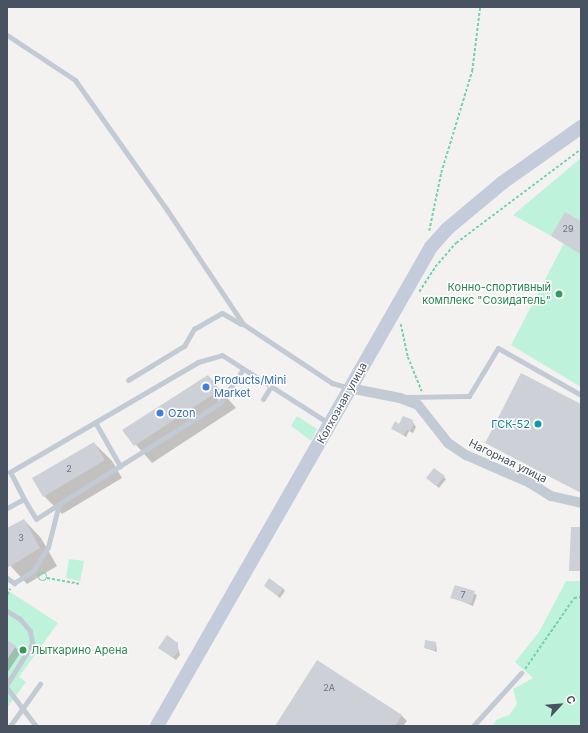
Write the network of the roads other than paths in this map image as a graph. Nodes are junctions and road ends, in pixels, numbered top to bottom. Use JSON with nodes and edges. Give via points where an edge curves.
{"nodes":[{"id":1,"x":7,"y":35,"type":"edge"},
{"id":2,"x":581,"y":127,"type":"edge"},
{"id":3,"x":243,"y":324,"type":"junction"},
{"id":4,"x":243,"y":369,"type":"junction"},
{"id":5,"x":128,"y":380,"type":"dead end"},
{"id":6,"x":271,"y":386,"type":"junction"},
{"id":7,"x":349,"y":388,"type":"junction"},
{"id":8,"x":581,"y":396,"type":"edge"},
{"id":9,"x":263,"y":398,"type":"dead end"},
{"id":10,"x":400,"y":398,"type":"junction"},
{"id":11,"x":95,"y":422,"type":"junction"},
{"id":12,"x":330,"y":424,"type":"junction"},
{"id":13,"x":120,"y":466,"type":"junction"},
{"id":14,"x":24,"y":499,"type":"junction"},
{"id":15,"x":581,"y":503,"type":"edge"},
{"id":16,"x":59,"y":504,"type":"junction"},
{"id":17,"x":7,"y":508,"type":"edge"},
{"id":18,"x":7,"y":578,"type":"edge"},
{"id":19,"x":7,"y":611,"type":"edge"},
{"id":20,"x":521,"y":674,"type":"road end"},
{"id":21,"x":7,"y":684,"type":"edge"},
{"id":22,"x":40,"y":684,"type":"dead end"},
{"id":23,"x":7,"y":688,"type":"edge"},
{"id":24,"x":23,"y":708,"type":"junction"},
{"id":25,"x":10,"y":726,"type":"edge"},
{"id":26,"x":36,"y":726,"type":"edge"},
{"id":27,"x":157,"y":726,"type":"edge"},
{"id":28,"x":472,"y":726,"type":"edge"}],
"edges":[{"from":1,"to":3,"type":"lane","via":[[75,80]]},
{"from":2,"to":7,"type":"street","name":"Колхозная улица","via":[[502,184],[439,238],[424,257]]},
{"from":3,"to":5,"type":"lane","via":[[222,313],[194,329],[184,346]]},
{"from":3,"to":7,"type":"lane","via":[[332,382]]},
{"from":4,"to":6,"type":"lane"},
{"from":4,"to":11,"type":"lane","via":[[222,356],[198,362]]},
{"from":4,"to":13,"type":"lane","via":[[220,403]]},
{"from":6,"to":9,"type":"lane"},
{"from":6,"to":12,"type":"lane"},
{"from":7,"to":10,"type":"street","name":"Нагорная улица"},
{"from":7,"to":12,"type":"street","name":"Колхозная улица"},
{"from":8,"to":10,"type":"lane","via":[[498,348],[468,396]]},
{"from":10,"to":15,"type":"street","name":"Нагорная улица","via":[[418,405],[448,443],[466,455],[530,483],[552,496]]},
{"from":11,"to":13,"type":"lane"},
{"from":11,"to":14,"type":"lane","via":[[10,472]]},
{"from":12,"to":27,"type":"street","name":"Колхозная улица"},
{"from":13,"to":16,"type":"lane"},
{"from":14,"to":16,"type":"lane","via":[[36,519]]},
{"from":14,"to":17,"type":"lane"},
{"from":16,"to":18,"type":"lane","via":[[48,547],[33,571],[14,582]]},
{"from":19,"to":21,"type":"lane","via":[[20,619],[30,631],[32,644]]},
{"from":20,"to":28,"type":"lane"},
{"from":22,"to":24,"type":"lane"},
{"from":23,"to":24,"type":"lane"},
{"from":24,"to":25,"type":"lane"},
{"from":24,"to":26,"type":"lane"}]}
